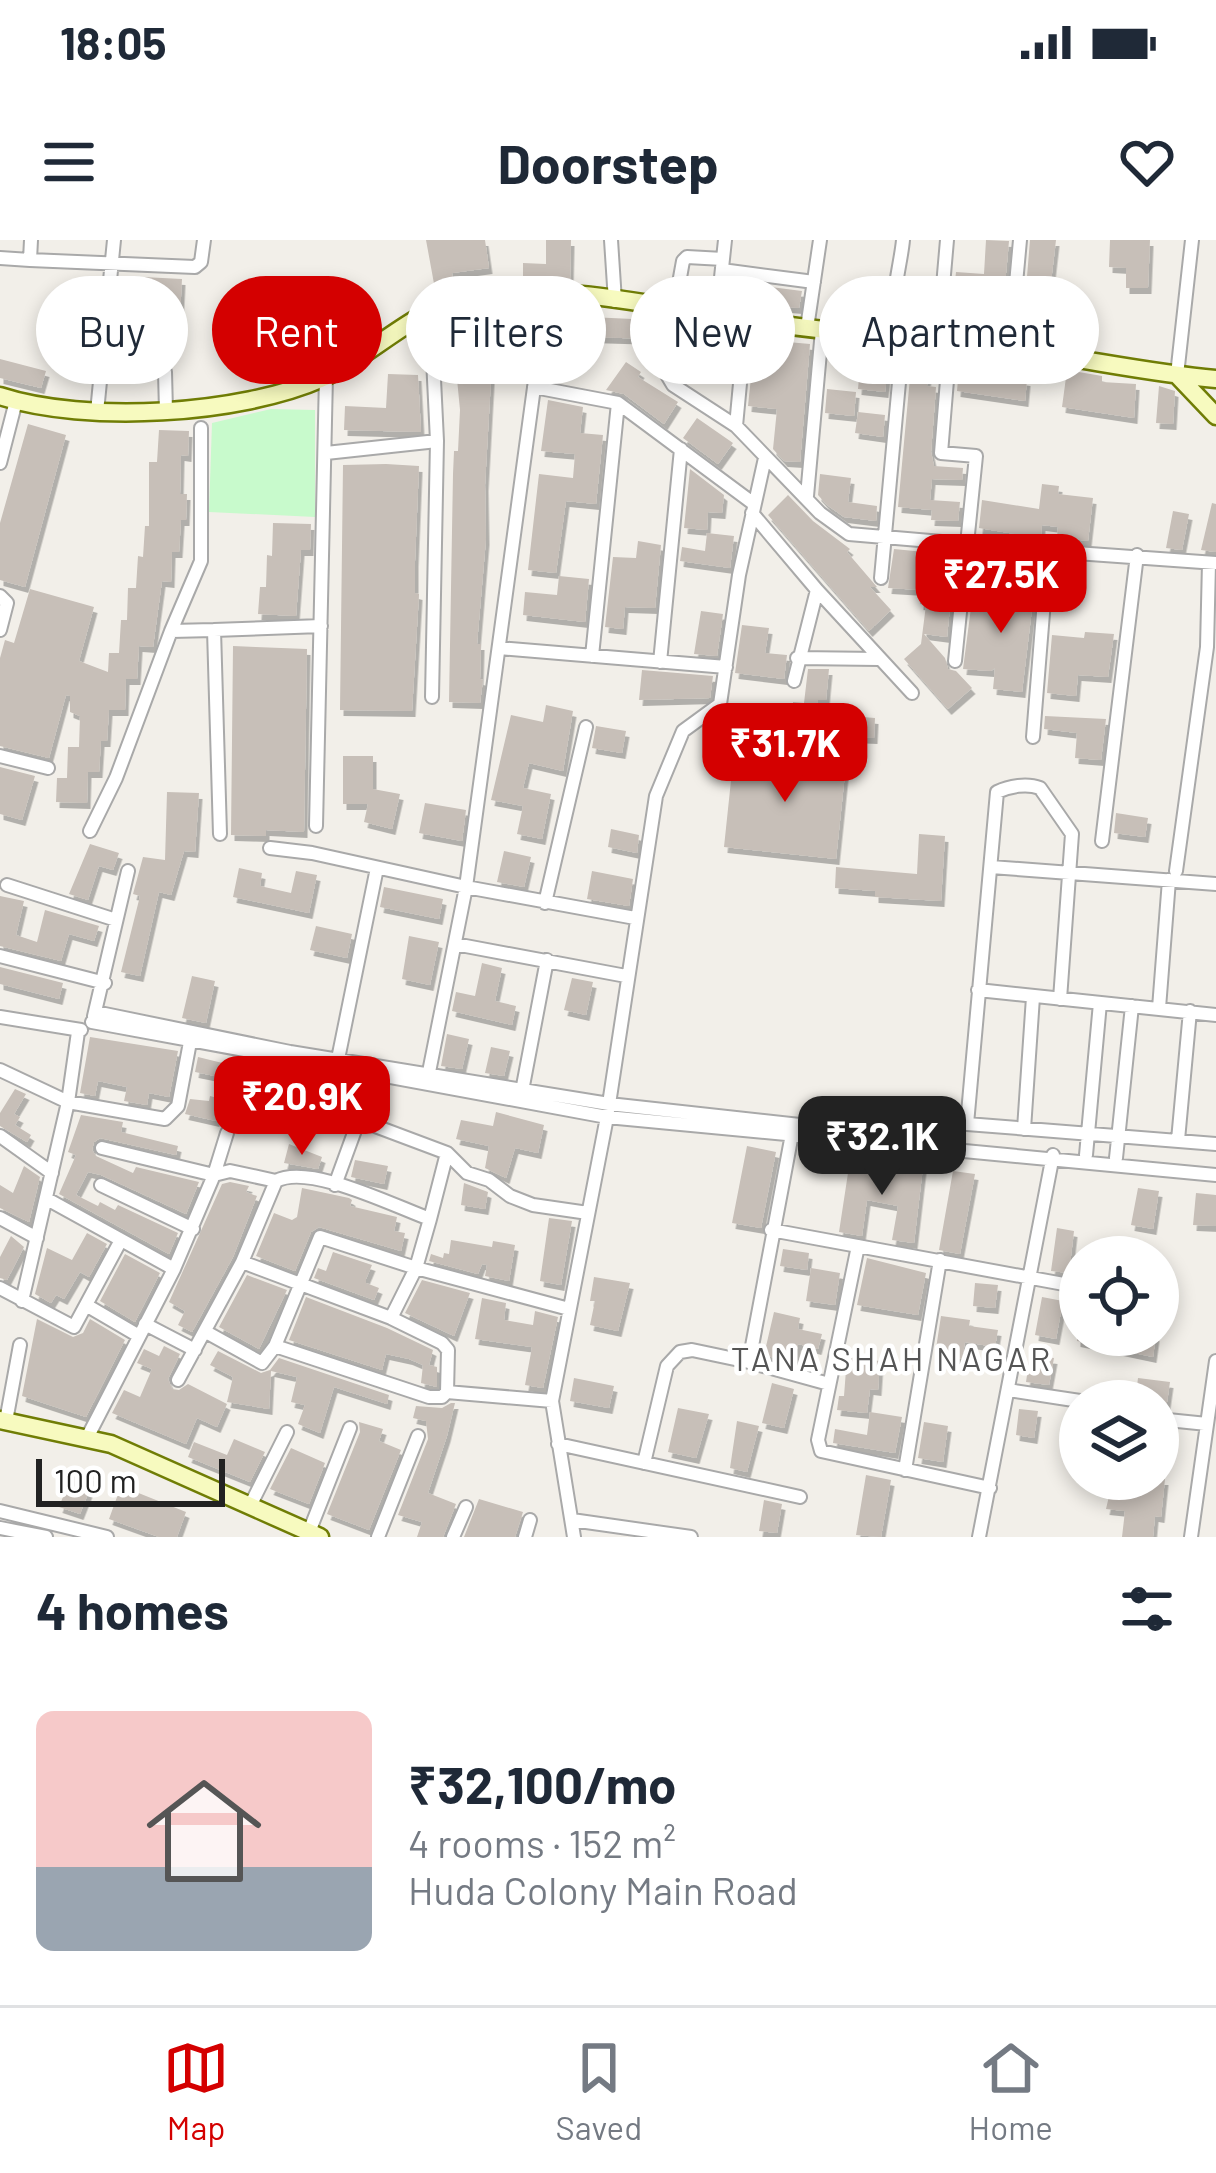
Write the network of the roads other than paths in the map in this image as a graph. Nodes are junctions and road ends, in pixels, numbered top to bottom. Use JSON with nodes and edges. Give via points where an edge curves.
{"nodes":[{"id":1,"x":31,"y":240,"type":"edge"},
{"id":2,"x":114,"y":240,"type":"edge"},
{"id":3,"x":204,"y":240,"type":"edge"},
{"id":4,"x":611,"y":240,"type":"edge"},
{"id":5,"x":725,"y":240,"type":"edge"},
{"id":6,"x":820,"y":240,"type":"edge"},
{"id":7,"x":903,"y":240,"type":"edge"},
{"id":8,"x":947,"y":240,"type":"edge"},
{"id":9,"x":1019,"y":240,"type":"edge"},
{"id":10,"x":1192,"y":240,"type":"edge"},
{"id":11,"x":0,"y":258,"type":"edge"},
{"id":12,"x":30,"y":260,"type":"junction"},
{"id":13,"x":112,"y":264,"type":"junction"},
{"id":14,"x":722,"y":264,"type":"junction"},
{"id":15,"x":680,"y":276,"type":"edge"},
{"id":16,"x":721,"y":276,"type":"edge"},
{"id":17,"x":899,"y":276,"type":"edge"},
{"id":18,"x":946,"y":276,"type":"edge"},
{"id":19,"x":1016,"y":276,"type":"edge"},
{"id":20,"x":814,"y":282,"type":"junction"},
{"id":21,"x":606,"y":301,"type":"edge"},
{"id":22,"x":615,"y":302,"type":"junction"},
{"id":23,"x":630,"y":304,"type":"edge"},
{"id":24,"x":795,"y":326,"type":"edge"},
{"id":25,"x":814,"y":329,"type":"junction"},
{"id":26,"x":819,"y":329,"type":"edge"},
{"id":27,"x":1099,"y":363,"type":"edge"},
{"id":28,"x":1177,"y":375,"type":"junction"},
{"id":29,"x":1216,"y":379,"type":"edge"},
{"id":30,"x":167,"y":384,"type":"edge"},
{"id":31,"x":296,"y":384,"type":"edge"},
{"id":32,"x":319,"y":384,"type":"edge"},
{"id":33,"x":434,"y":384,"type":"edge"},
{"id":34,"x":534,"y":384,"type":"edge"},
{"id":35,"x":672,"y":384,"type":"edge"},
{"id":36,"x":740,"y":384,"type":"edge"},
{"id":37,"x":894,"y":384,"type":"edge"},
{"id":38,"x":943,"y":384,"type":"edge"},
{"id":39,"x":534,"y":387,"type":"junction"},
{"id":40,"x":8,"y":399,"type":"edge"},
{"id":41,"x":618,"y":403,"type":"junction"},
{"id":42,"x":171,"y":411,"type":"junction"},
{"id":43,"x":97,"y":412,"type":"junction"},
{"id":44,"x":1216,"y":416,"type":"edge"},
{"id":45,"x":736,"y":426,"type":"junction"},
{"id":46,"x":201,"y":428,"type":"dead end"},
{"id":47,"x":437,"y":441,"type":"junction"},
{"id":48,"x":681,"y":448,"type":"junction"},
{"id":49,"x":326,"y":453,"type":"junction"},
{"id":50,"x":765,"y":458,"type":"junction"},
{"id":51,"x":0,"y":463,"type":"edge"},
{"id":52,"x":807,"y":496,"type":"junction"},
{"id":53,"x":753,"y":508,"type":"junction"},
{"id":54,"x":882,"y":539,"type":"junction"},
{"id":55,"x":966,"y":544,"type":"junction"},
{"id":56,"x":1048,"y":551,"type":"junction"},
{"id":57,"x":1137,"y":555,"type":"junction"},
{"id":58,"x":1212,"y":563,"type":"edge"},
{"id":59,"x":881,"y":578,"type":"dead end"},
{"id":60,"x":817,"y":590,"type":"junction"},
{"id":61,"x":0,"y":596,"type":"edge"},
{"id":62,"x":322,"y":626,"type":"junction"},
{"id":63,"x":0,"y":630,"type":"edge"},
{"id":64,"x":214,"y":630,"type":"junction"},
{"id":65,"x":171,"y":631,"type":"junction"},
{"id":66,"x":499,"y":648,"type":"junction"},
{"id":67,"x":592,"y":656,"type":"junction"},
{"id":68,"x":797,"y":658,"type":"junction"},
{"id":69,"x":879,"y":659,"type":"junction"},
{"id":70,"x":956,"y":661,"type":"dead end"},
{"id":71,"x":660,"y":662,"type":"junction"},
{"id":72,"x":726,"y":667,"type":"junction"},
{"id":73,"x":794,"y":681,"type":"dead end"},
{"id":74,"x":912,"y":693,"type":"dead end"},
{"id":75,"x":432,"y":697,"type":"dead end"},
{"id":76,"x":586,"y":727,"type":"dead end"},
{"id":77,"x":1033,"y":737,"type":"dead end"},
{"id":78,"x":0,"y":756,"type":"edge"},
{"id":79,"x":48,"y":768,"type":"dead end"},
{"id":80,"x":316,"y":826,"type":"dead end"},
{"id":81,"x":90,"y":831,"type":"dead end"},
{"id":82,"x":220,"y":834,"type":"dead end"},
{"id":83,"x":1102,"y":841,"type":"dead end"},
{"id":84,"x":270,"y":848,"type":"dead end"},
{"id":85,"x":991,"y":867,"type":"junction"},
{"id":86,"x":377,"y":868,"type":"junction"},
{"id":87,"x":128,"y":871,"type":"dead end"},
{"id":88,"x":1070,"y":872,"type":"junction"},
{"id":89,"x":1172,"y":875,"type":"junction"},
{"id":90,"x":1216,"y":884,"type":"edge"},
{"id":91,"x":7,"y":885,"type":"dead end"},
{"id":92,"x":466,"y":887,"type":"junction"},
{"id":93,"x":545,"y":903,"type":"junction"},
{"id":94,"x":635,"y":918,"type":"junction"},
{"id":95,"x":116,"y":920,"type":"junction"},
{"id":96,"x":455,"y":944,"type":"junction"},
{"id":97,"x":0,"y":956,"type":"edge"},
{"id":98,"x":547,"y":960,"type":"junction"},
{"id":99,"x":626,"y":976,"type":"junction"},
{"id":100,"x":105,"y":982,"type":"junction"},
{"id":101,"x":978,"y":990,"type":"junction"},
{"id":102,"x":1034,"y":997,"type":"junction"},
{"id":103,"x":1060,"y":999,"type":"junction"},
{"id":104,"x":1100,"y":1003,"type":"junction"},
{"id":105,"x":1132,"y":1006,"type":"junction"},
{"id":106,"x":1159,"y":1008,"type":"junction"},
{"id":107,"x":1190,"y":1012,"type":"junction"},
{"id":108,"x":1216,"y":1015,"type":"edge"},
{"id":109,"x":0,"y":1017,"type":"edge"},
{"id":110,"x":94,"y":1017,"type":"junction"},
{"id":111,"x":78,"y":1033,"type":"junction"},
{"id":112,"x":190,"y":1042,"type":"junction"},
{"id":113,"x":338,"y":1059,"type":"junction"},
{"id":114,"x":362,"y":1068,"type":"junction"},
{"id":115,"x":0,"y":1070,"type":"edge"},
{"id":116,"x":428,"y":1079,"type":"junction"},
{"id":117,"x":522,"y":1091,"type":"junction"},
{"id":118,"x":68,"y":1102,"type":"junction"},
{"id":119,"x":608,"y":1111,"type":"junction"},
{"id":120,"x":173,"y":1115,"type":"junction"},
{"id":121,"x":191,"y":1118,"type":"dead end"},
{"id":122,"x":359,"y":1120,"type":"junction"},
{"id":123,"x":1024,"y":1129,"type":"junction"},
{"id":124,"x":227,"y":1132,"type":"dead end"},
{"id":125,"x":1088,"y":1133,"type":"junction"},
{"id":126,"x":792,"y":1134,"type":"junction"},
{"id":127,"x":1118,"y":1135,"type":"junction"},
{"id":128,"x":0,"y":1136,"type":"edge"},
{"id":129,"x":1178,"y":1140,"type":"junction"},
{"id":130,"x":1216,"y":1144,"type":"edge"},
{"id":131,"x":102,"y":1148,"type":"dead end"},
{"id":132,"x":446,"y":1153,"type":"junction"},
{"id":133,"x":1086,"y":1155,"type":"junction"},
{"id":134,"x":1053,"y":1157,"type":"junction"},
{"id":135,"x":1116,"y":1158,"type":"junction"},
{"id":136,"x":1216,"y":1171,"type":"edge"},
{"id":137,"x":52,"y":1173,"type":"junction"},
{"id":138,"x":214,"y":1175,"type":"junction"},
{"id":139,"x":276,"y":1181,"type":"junction"},
{"id":140,"x":101,"y":1185,"type":"dead end"},
{"id":141,"x":335,"y":1185,"type":"junction"},
{"id":142,"x":47,"y":1199,"type":"junction"},
{"id":143,"x":588,"y":1213,"type":"junction"},
{"id":144,"x":0,"y":1218,"type":"edge"},
{"id":145,"x":430,"y":1219,"type":"junction"},
{"id":146,"x":193,"y":1228,"type":"junction"},
{"id":147,"x":771,"y":1230,"type":"junction"},
{"id":148,"x":38,"y":1238,"type":"junction"},
{"id":149,"x":121,"y":1240,"type":"junction"},
{"id":150,"x":858,"y":1246,"type":"junction"},
{"id":151,"x":940,"y":1260,"type":"junction"},
{"id":152,"x":242,"y":1262,"type":"junction"},
{"id":153,"x":416,"y":1268,"type":"junction"},
{"id":154,"x":174,"y":1269,"type":"junction"},
{"id":155,"x":1030,"y":1280,"type":"junction"},
{"id":156,"x":298,"y":1284,"type":"junction"},
{"id":157,"x":1059,"y":1285,"type":"edge"},
{"id":158,"x":0,"y":1288,"type":"edge"},
{"id":159,"x":22,"y":1301,"type":"junction"},
{"id":160,"x":86,"y":1305,"type":"junction"},
{"id":161,"x":569,"y":1309,"type":"junction"},
{"id":162,"x":391,"y":1318,"type":"junction"},
{"id":163,"x":142,"y":1330,"type":"junction"},
{"id":164,"x":206,"y":1332,"type":"junction"},
{"id":165,"x":20,"y":1346,"type":"dead end"},
{"id":166,"x":275,"y":1346,"type":"junction"},
{"id":167,"x":195,"y":1350,"type":"junction"},
{"id":168,"x":1216,"y":1361,"type":"edge"},
{"id":169,"x":749,"y":1362,"type":"junction"},
{"id":170,"x":178,"y":1380,"type":"dead end"},
{"id":171,"x":1214,"y":1380,"type":"edge"},
{"id":172,"x":829,"y":1384,"type":"junction"},
{"id":173,"x":1008,"y":1390,"type":"junction"},
{"id":174,"x":447,"y":1392,"type":"junction"},
{"id":175,"x":1059,"y":1398,"type":"edge"},
{"id":176,"x":553,"y":1401,"type":"junction"},
{"id":177,"x":3,"y":1420,"type":"edge"},
{"id":178,"x":1179,"y":1421,"type":"edge"},
{"id":179,"x":1207,"y":1424,"type":"junction"},
{"id":180,"x":350,"y":1428,"type":"dead end"},
{"id":181,"x":286,"y":1432,"type":"dead end"},
{"id":182,"x":88,"y":1436,"type":"junction"},
{"id":183,"x":418,"y":1436,"type":"dead end"},
{"id":184,"x":558,"y":1444,"type":"junction"},
{"id":185,"x":644,"y":1463,"type":"junction"},
{"id":186,"x":904,"y":1471,"type":"junction"},
{"id":187,"x":990,"y":1488,"type":"junction"},
{"id":188,"x":800,"y":1497,"type":"dead end"},
{"id":189,"x":250,"y":1506,"type":"junction"},
{"id":190,"x":466,"y":1508,"type":"dead end"},
{"id":191,"x":0,"y":1513,"type":"edge"},
{"id":192,"x":530,"y":1520,"type":"dead end"},
{"id":193,"x":572,"y":1520,"type":"junction"},
{"id":194,"x":0,"y":1528,"type":"edge"},
{"id":195,"x":314,"y":1534,"type":"edge"},
{"id":196,"x":46,"y":1537,"type":"edge"},
{"id":197,"x":107,"y":1537,"type":"edge"},
{"id":198,"x":378,"y":1537,"type":"edge"},
{"id":199,"x":453,"y":1537,"type":"edge"},
{"id":200,"x":525,"y":1537,"type":"edge"},
{"id":201,"x":574,"y":1537,"type":"edge"},
{"id":202,"x":691,"y":1537,"type":"edge"},
{"id":203,"x":979,"y":1537,"type":"edge"},
{"id":204,"x":1191,"y":1537,"type":"edge"}],
"edges":[{"from":1,"to":12,"type":"street"},
{"from":2,"to":13,"type":"street"},
{"from":3,"to":13,"type":"street","via":[[195,267]]},
{"from":4,"to":22,"type":"street"},
{"from":5,"to":14,"type":"street"},
{"from":6,"to":20,"type":"street"},
{"from":7,"to":17,"type":"street"},
{"from":8,"to":18,"type":"street"},
{"from":9,"to":19,"type":"street"},
{"from":10,"to":28,"type":"street"},
{"from":11,"to":12,"type":"street"},
{"from":12,"to":13,"type":"street"},
{"from":13,"to":43,"type":"street"},
{"from":14,"to":15,"type":"street","via":[[687,257]]},
{"from":14,"to":16,"type":"street"},
{"from":14,"to":20,"type":"street"},
{"from":20,"to":25,"type":"street"},
{"from":21,"to":22,"type":"street"},
{"from":22,"to":23,"type":"street"},
{"from":24,"to":25,"type":"street"},
{"from":25,"to":26,"type":"street"},
{"from":25,"to":52,"type":"street"},
{"from":27,"to":28,"type":"street"},
{"from":28,"to":29,"type":"street"},
{"from":28,"to":44,"type":"street"},
{"from":30,"to":42,"type":"street"},
{"from":31,"to":42,"type":"street"},
{"from":32,"to":49,"type":"street"},
{"from":33,"to":47,"type":"street"},
{"from":34,"to":39,"type":"street"},
{"from":35,"to":45,"type":"street"},
{"from":36,"to":45,"type":"street"},
{"from":37,"to":54,"type":"street"},
{"from":38,"to":55,"type":"street","via":[[941,453],[976,456]]},
{"from":39,"to":41,"type":"street"},
{"from":39,"to":66,"type":"street"},
{"from":40,"to":43,"type":"street"},
{"from":40,"to":51,"type":"street"},
{"from":41,"to":48,"type":"street"},
{"from":41,"to":67,"type":"street"},
{"from":42,"to":43,"type":"street"},
{"from":45,"to":50,"type":"street"},
{"from":46,"to":65,"type":"street","via":[[201,561]]},
{"from":47,"to":49,"type":"street"},
{"from":47,"to":75,"type":"street"},
{"from":48,"to":53,"type":"street"},
{"from":48,"to":71,"type":"street"},
{"from":49,"to":62,"type":"street"},
{"from":50,"to":52,"type":"street"},
{"from":50,"to":53,"type":"street"},
{"from":52,"to":54,"type":"street","via":[[849,534]]},
{"from":53,"to":60,"type":"street"},
{"from":53,"to":72,"type":"street"},
{"from":54,"to":55,"type":"street"},
{"from":54,"to":59,"type":"street"},
{"from":55,"to":56,"type":"street"},
{"from":55,"to":70,"type":"street"},
{"from":56,"to":57,"type":"street"},
{"from":56,"to":77,"type":"street"},
{"from":57,"to":58,"type":"street"},
{"from":57,"to":83,"type":"street"},
{"from":58,"to":89,"type":"street"},
{"from":60,"to":68,"type":"street"},
{"from":60,"to":69,"type":"street"},
{"from":61,"to":63,"type":"street","via":[[8,604]]},
{"from":62,"to":64,"type":"street"},
{"from":62,"to":80,"type":"street"},
{"from":64,"to":65,"type":"street"},
{"from":64,"to":82,"type":"street"},
{"from":65,"to":81,"type":"street"},
{"from":66,"to":67,"type":"street"},
{"from":66,"to":92,"type":"street"},
{"from":67,"to":71,"type":"street"},
{"from":68,"to":69,"type":"street"},
{"from":68,"to":73,"type":"street"},
{"from":69,"to":74,"type":"street"},
{"from":71,"to":72,"type":"street"},
{"from":72,"to":94,"type":"street","via":[[720,704],[683,730],[656,796]]},
{"from":76,"to":93,"type":"street"},
{"from":78,"to":79,"type":"street"},
{"from":84,"to":86,"type":"street"},
{"from":85,"to":88,"type":"street"},
{"from":85,"to":88,"type":"street","via":[[997,792],[1031,785],[1072,834]]},
{"from":85,"to":101,"type":"street"},
{"from":86,"to":92,"type":"street"},
{"from":86,"to":113,"type":"street"},
{"from":87,"to":95,"type":"street"},
{"from":88,"to":89,"type":"street"},
{"from":88,"to":103,"type":"street"},
{"from":89,"to":90,"type":"street"},
{"from":89,"to":106,"type":"street"},
{"from":91,"to":95,"type":"street"},
{"from":92,"to":93,"type":"street"},
{"from":92,"to":96,"type":"street"},
{"from":93,"to":94,"type":"street"},
{"from":94,"to":99,"type":"street"},
{"from":95,"to":100,"type":"street"},
{"from":96,"to":98,"type":"street"},
{"from":96,"to":116,"type":"street"},
{"from":97,"to":100,"type":"street"},
{"from":98,"to":99,"type":"street"},
{"from":98,"to":117,"type":"street"},
{"from":99,"to":119,"type":"street"},
{"from":100,"to":110,"type":"street"},
{"from":101,"to":102,"type":"street"},
{"from":101,"to":123,"type":"street","via":[[967,1124]]},
{"from":102,"to":103,"type":"street"},
{"from":102,"to":123,"type":"street"},
{"from":103,"to":104,"type":"street"},
{"from":104,"to":105,"type":"street"},
{"from":104,"to":125,"type":"street"},
{"from":105,"to":106,"type":"street"},
{"from":105,"to":127,"type":"street"},
{"from":106,"to":107,"type":"street"},
{"from":107,"to":108,"type":"street"},
{"from":107,"to":129,"type":"street"},
{"from":109,"to":111,"type":"street"},
{"from":110,"to":111,"type":"street"},
{"from":110,"to":112,"type":"street"},
{"from":110,"to":113,"type":"street"},
{"from":111,"to":118,"type":"street"},
{"from":112,"to":114,"type":"street"},
{"from":112,"to":120,"type":"street"},
{"from":113,"to":114,"type":"street"},
{"from":114,"to":116,"type":"street"},
{"from":114,"to":122,"type":"street"},
{"from":115,"to":118,"type":"street"},
{"from":116,"to":117,"type":"street"},
{"from":116,"to":119,"type":"street"},
{"from":117,"to":119,"type":"street"},
{"from":118,"to":120,"type":"street"},
{"from":118,"to":137,"type":"street"},
{"from":119,"to":126,"type":"street"},
{"from":119,"to":134,"type":"street"},
{"from":119,"to":143,"type":"street"},
{"from":120,"to":121,"type":"street"},
{"from":122,"to":132,"type":"street"},
{"from":122,"to":141,"type":"street"},
{"from":123,"to":125,"type":"street"},
{"from":124,"to":138,"type":"street"},
{"from":125,"to":127,"type":"street"},
{"from":125,"to":133,"type":"street"},
{"from":126,"to":134,"type":"street"},
{"from":126,"to":147,"type":"street"},
{"from":127,"to":129,"type":"street"},
{"from":127,"to":135,"type":"street"},
{"from":128,"to":137,"type":"street"},
{"from":129,"to":130,"type":"street"},
{"from":131,"to":138,"type":"street"},
{"from":132,"to":143,"type":"street","via":[[510,1196]]},
{"from":132,"to":145,"type":"street"},
{"from":133,"to":134,"type":"street"},
{"from":133,"to":135,"type":"street"},
{"from":134,"to":136,"type":"street"},
{"from":134,"to":155,"type":"street"},
{"from":135,"to":136,"type":"street"},
{"from":137,"to":142,"type":"street"},
{"from":138,"to":139,"type":"street"},
{"from":138,"to":146,"type":"street"},
{"from":139,"to":141,"type":"street","via":[[302,1175]]},
{"from":139,"to":152,"type":"street"},
{"from":140,"to":146,"type":"street"},
{"from":141,"to":145,"type":"street"},
{"from":142,"to":148,"type":"street"},
{"from":142,"to":149,"type":"street"},
{"from":143,"to":161,"type":"street"},
{"from":144,"to":148,"type":"street"},
{"from":145,"to":153,"type":"street"},
{"from":146,"to":154,"type":"street"},
{"from":147,"to":150,"type":"street"},
{"from":147,"to":169,"type":"street"},
{"from":148,"to":159,"type":"street"},
{"from":149,"to":154,"type":"street"},
{"from":149,"to":160,"type":"street"},
{"from":150,"to":151,"type":"street"},
{"from":150,"to":172,"type":"street"},
{"from":151,"to":155,"type":"street"},
{"from":151,"to":186,"type":"street"},
{"from":152,"to":156,"type":"street"},
{"from":152,"to":164,"type":"street"},
{"from":153,"to":156,"type":"street","via":[[320,1237]]},
{"from":153,"to":161,"type":"street"},
{"from":153,"to":162,"type":"street"},
{"from":154,"to":163,"type":"street"},
{"from":155,"to":157,"type":"street"},
{"from":155,"to":173,"type":"street"},
{"from":156,"to":162,"type":"street"},
{"from":156,"to":166,"type":"street"},
{"from":158,"to":159,"type":"street"},
{"from":159,"to":160,"type":"street","via":[[74,1327]]},
{"from":160,"to":163,"type":"street"},
{"from":161,"to":176,"type":"street"},
{"from":162,"to":174,"type":"street","via":[[448,1350]]},
{"from":163,"to":167,"type":"street"},
{"from":163,"to":182,"type":"street"},
{"from":164,"to":166,"type":"street","via":[[262,1363]]},
{"from":164,"to":167,"type":"street"},
{"from":165,"to":177,"type":"street"},
{"from":166,"to":174,"type":"street","via":[[429,1397]]},
{"from":167,"to":170,"type":"street"},
{"from":168,"to":171,"type":"street"},
{"from":169,"to":172,"type":"street"},
{"from":169,"to":185,"type":"street","via":[[692,1350],[673,1358]]},
{"from":171,"to":179,"type":"street"},
{"from":172,"to":186,"type":"street","via":[[821,1451]]},
{"from":173,"to":175,"type":"street"},
{"from":173,"to":187,"type":"street"},
{"from":174,"to":176,"type":"street"},
{"from":176,"to":184,"type":"street"},
{"from":177,"to":182,"type":"street"},
{"from":178,"to":179,"type":"street"},
{"from":179,"to":204,"type":"street"},
{"from":180,"to":195,"type":"street"},
{"from":181,"to":189,"type":"street"},
{"from":182,"to":189,"type":"street"},
{"from":183,"to":198,"type":"street"},
{"from":184,"to":185,"type":"street"},
{"from":184,"to":193,"type":"street"},
{"from":185,"to":188,"type":"street"},
{"from":186,"to":187,"type":"street"},
{"from":187,"to":203,"type":"street"},
{"from":189,"to":195,"type":"street"},
{"from":190,"to":199,"type":"street"},
{"from":191,"to":197,"type":"street"},
{"from":192,"to":200,"type":"street"},
{"from":193,"to":201,"type":"street"},
{"from":193,"to":202,"type":"street"},
{"from":194,"to":196,"type":"street"}]}
